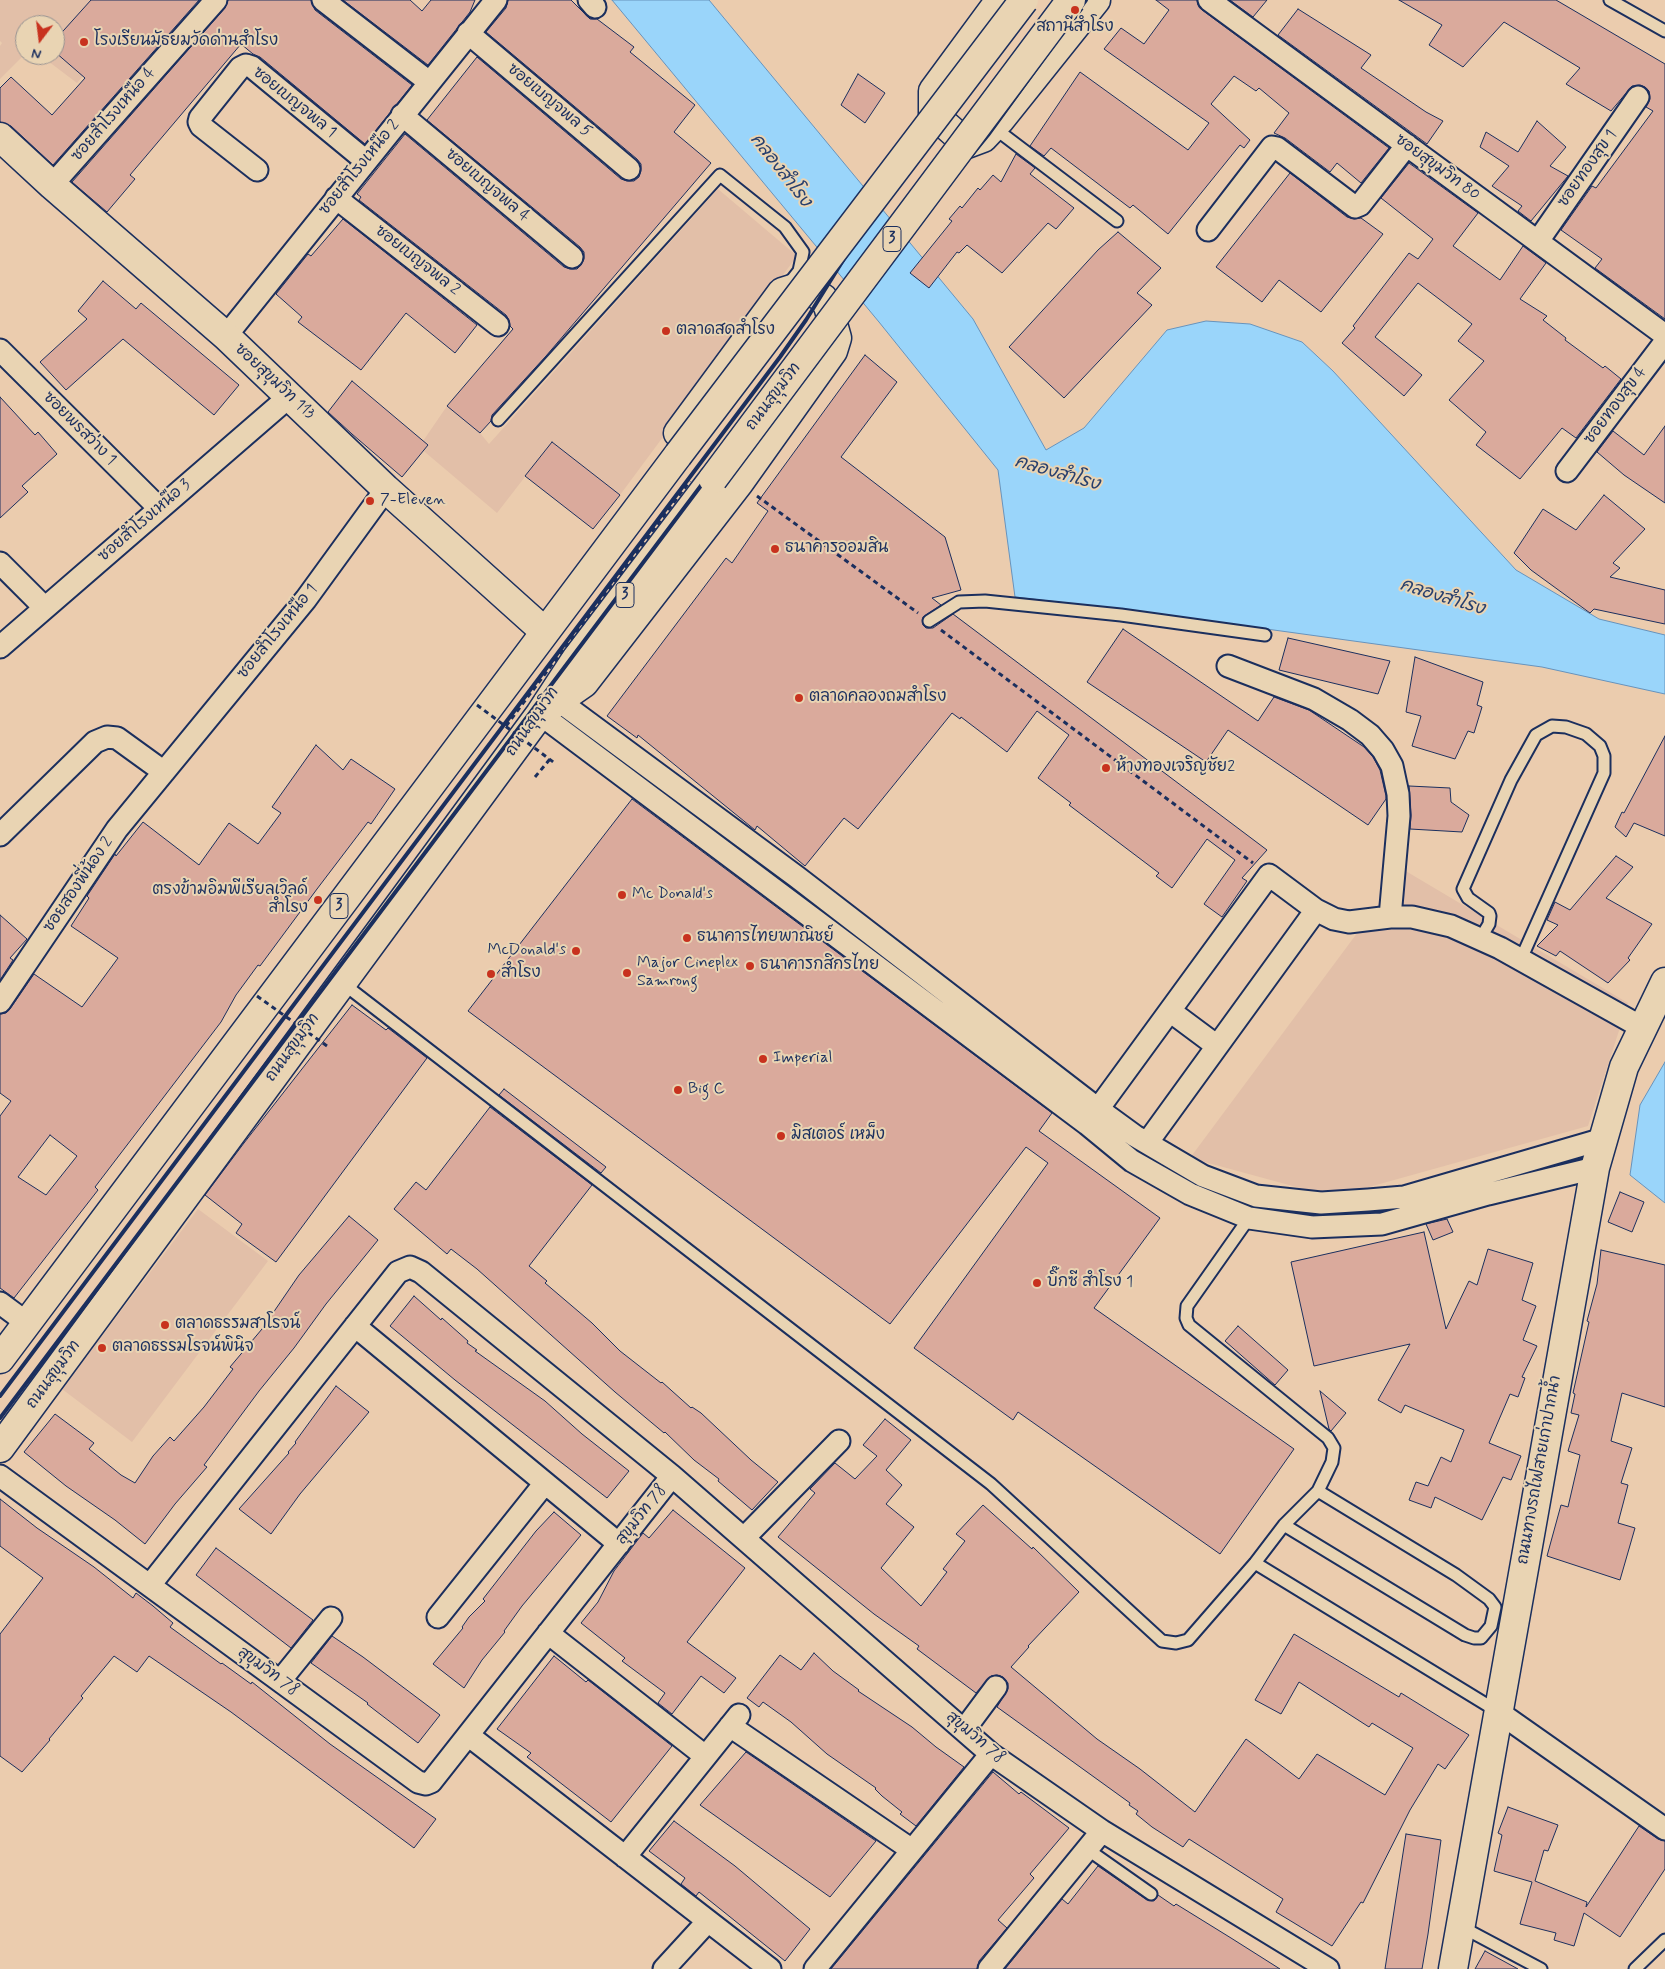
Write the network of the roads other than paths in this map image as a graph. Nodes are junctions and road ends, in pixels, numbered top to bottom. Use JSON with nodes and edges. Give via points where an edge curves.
{"nodes":[{"id":1,"x":216,"y":0,"type":"edge"},
{"id":2,"x":323,"y":0,"type":"edge"},
{"id":3,"x":496,"y":0,"type":"edge"},
{"id":4,"x":1000,"y":0,"type":"edge"},
{"id":5,"x":1024,"y":0,"type":"edge"},
{"id":6,"x":1071,"y":0,"type":"edge"},
{"id":7,"x":1096,"y":0,"type":"edge"},
{"id":8,"x":1209,"y":0,"type":"edge"},
{"id":9,"x":1610,"y":0,"type":"edge"},
{"id":10,"x":1665,"y":30,"type":"edge"},
{"id":11,"x":468,"y":33,"type":"junction"},
{"id":12,"x":429,"y":82,"type":"junction"},
{"id":13,"x":1638,"y":97,"type":"dead end"},
{"id":14,"x":402,"y":115,"type":"junction"},
{"id":15,"x":993,"y":127,"type":"junction"},
{"id":16,"x":0,"y":137,"type":"edge"},
{"id":17,"x":1407,"y":145,"type":"junction"},
{"id":18,"x":366,"y":161,"type":"junction"},
{"id":19,"x":629,"y":169,"type":"dead end"},
{"id":20,"x":257,"y":170,"type":"dead end"},
{"id":21,"x":52,"y":185,"type":"junction"},
{"id":22,"x":336,"y":198,"type":"junction"},
{"id":23,"x":1117,"y":220,"type":"dead end"},
{"id":24,"x":1208,"y":230,"type":"dead end"},
{"id":25,"x":1538,"y":242,"type":"junction"},
{"id":26,"x":572,"y":257,"type":"dead end"},
{"id":27,"x":782,"y":292,"type":"junction"},
{"id":28,"x":498,"y":325,"type":"dead end"},
{"id":29,"x":1665,"y":335,"type":"edge"},
{"id":30,"x":226,"y":336,"type":"junction"},
{"id":31,"x":1665,"y":342,"type":"edge"},
{"id":32,"x":0,"y":350,"type":"edge"},
{"id":33,"x":290,"y":396,"type":"junction"},
{"id":34,"x":498,"y":420,"type":"dead end"},
{"id":35,"x":1568,"y":471,"type":"dead end"},
{"id":36,"x":726,"y":481,"type":"junction"},
{"id":37,"x":386,"y":489,"type":"junction"},
{"id":38,"x":159,"y":508,"type":"junction"},
{"id":39,"x":0,"y":562,"type":"edge"},
{"id":40,"x":45,"y":608,"type":"junction"},
{"id":41,"x":930,"y":621,"type":"road end"},
{"id":42,"x":544,"y":631,"type":"junction"},
{"id":43,"x":1265,"y":635,"type":"dead end"},
{"id":44,"x":0,"y":647,"type":"edge"},
{"id":45,"x":1228,"y":666,"type":"dead end"},
{"id":46,"x":549,"y":707,"type":"junction"},
{"id":47,"x":164,"y":772,"type":"junction"},
{"id":48,"x":0,"y":835,"type":"edge"},
{"id":49,"x":1316,"y":910,"type":"junction"},
{"id":50,"x":1390,"y":917,"type":"junction"},
{"id":51,"x":1480,"y":939,"type":"junction"},
{"id":52,"x":1521,"y":959,"type":"junction"},
{"id":53,"x":342,"y":982,"type":"junction"},
{"id":54,"x":1665,"y":982,"type":"edge"},
{"id":55,"x":0,"y":1002,"type":"edge"},
{"id":56,"x":1170,"y":1011,"type":"junction"},
{"id":57,"x":1643,"y":1028,"type":"junction"},
{"id":58,"x":1217,"y":1046,"type":"junction"},
{"id":59,"x":1092,"y":1116,"type":"junction"},
{"id":60,"x":1603,"y":1139,"type":"junction"},
{"id":61,"x":1147,"y":1143,"type":"junction"},
{"id":62,"x":1595,"y":1168,"type":"junction"},
{"id":63,"x":1256,"y":1196,"type":"junction"},
{"id":64,"x":1419,"y":1203,"type":"junction"},
{"id":65,"x":1249,"y":1218,"type":"junction"},
{"id":66,"x":0,"y":1303,"type":"edge"},
{"id":67,"x":27,"y":1323,"type":"junction"},
{"id":68,"x":355,"y":1326,"type":"junction"},
{"id":69,"x":0,"y":1359,"type":"edge"},
{"id":70,"x":839,"y":1440,"type":"dead end"},
{"id":71,"x":0,"y":1448,"type":"edge"},
{"id":72,"x":0,"y":1476,"type":"edge"},
{"id":73,"x":672,"y":1476,"type":"junction"},
{"id":74,"x":545,"y":1483,"type":"junction"},
{"id":75,"x":1318,"y":1491,"type":"junction"},
{"id":76,"x":1284,"y":1525,"type":"junction"},
{"id":77,"x":744,"y":1538,"type":"junction"},
{"id":78,"x":619,"y":1544,"type":"junction"},
{"id":79,"x":1255,"y":1563,"type":"junction"},
{"id":80,"x":150,"y":1586,"type":"junction"},
{"id":81,"x":438,"y":1617,"type":"dead end"},
{"id":82,"x":331,"y":1618,"type":"dead end"},
{"id":83,"x":548,"y":1633,"type":"junction"},
{"id":84,"x":280,"y":1681,"type":"junction"},
{"id":85,"x":996,"y":1687,"type":"dead end"},
{"id":86,"x":1497,"y":1710,"type":"junction"},
{"id":87,"x":964,"y":1730,"type":"junction"},
{"id":88,"x":468,"y":1735,"type":"junction"},
{"id":89,"x":991,"y":1754,"type":"junction"},
{"id":90,"x":706,"y":1756,"type":"junction"},
{"id":91,"x":1665,"y":1829,"type":"edge"},
{"id":92,"x":1102,"y":1831,"type":"junction"},
{"id":93,"x":1087,"y":1849,"type":"junction"},
{"id":94,"x":912,"y":1850,"type":"junction"},
{"id":95,"x":625,"y":1857,"type":"junction"},
{"id":96,"x":1151,"y":1894,"type":"dead end"},
{"id":97,"x":708,"y":1921,"type":"junction"},
{"id":98,"x":1460,"y":1926,"type":"junction"},
{"id":99,"x":1665,"y":1940,"type":"edge"},
{"id":100,"x":664,"y":1969,"type":"edge"},
{"id":101,"x":770,"y":1969,"type":"edge"},
{"id":102,"x":815,"y":1969,"type":"edge"},
{"id":103,"x":989,"y":1969,"type":"edge"},
{"id":104,"x":1328,"y":1969,"type":"edge"},
{"id":105,"x":1453,"y":1969,"type":"edge"},
{"id":106,"x":1542,"y":1969,"type":"edge"},
{"id":107,"x":1635,"y":1969,"type":"edge"}],
"edges":[{"from":1,"to":21,"type":"street","name":"ซอยสำโรงเหนือ 4"},
{"from":2,"to":12,"type":"street"},
{"from":3,"to":11,"type":"street","name":"ซอยสำโรงเหนือ 2"},
{"from":4,"to":15,"type":"main road","via":[[933,91],[933,114],[968,144],[983,138]]},
{"from":5,"to":42,"type":"main road","number":"3","bridge":true},
{"from":6,"to":36,"type":"main road","name":"ถนนสุขุมวิท","number":"3","bridge":true},
{"from":7,"to":15,"type":"main road"},
{"from":8,"to":17,"type":"street","name":"ซอยสุขุมวิท 80"},
{"from":9,"to":10,"type":"lane"},
{"from":11,"to":12,"type":"street","name":"ซอยสำโรงเหนือ 2"},
{"from":11,"to":19,"type":"street","name":"ซอยเบญจพล 5"},
{"from":12,"to":14,"type":"street","name":"ซอยสำโรงเหนือ 2"},
{"from":13,"to":25,"type":"street","name":"ซอยทองสุข 1"},
{"from":14,"to":18,"type":"street","name":"ซอยสำโรงเหนือ 2"},
{"from":14,"to":26,"type":"street","name":"ซอยเบญจพล 4"},
{"from":15,"to":23,"type":"lane"},
{"from":16,"to":21,"type":"main road","name":"ซอยสุขุมวิท 113"},
{"from":17,"to":24,"type":"street","via":[[1360,205],[1355,207],[1272,147]]},
{"from":17,"to":25,"type":"street","name":"ซอยสุขุมวิท 80"},
{"from":18,"to":20,"type":"street","name":"ซอยเบญจพล 1","via":[[246,64],[199,122]]},
{"from":18,"to":22,"type":"street","name":"ซอยสำโรงเหนือ 2"},
{"from":21,"to":30,"type":"main road","name":"ซอยสุขุมวิท 113"},
{"from":22,"to":28,"type":"street","name":"ซอยเบญจพล 2"},
{"from":22,"to":30,"type":"street","name":"ซอยสำโรงเหนือ 2"},
{"from":25,"to":29,"type":"street","name":"ซอยสุขุมวิท 80"},
{"from":27,"to":34,"type":"lane","via":[[799,271],[802,252],[785,226],[720,175]]},
{"from":27,"to":36,"type":"main road","via":[[801,286],[823,298],[838,338],[833,351]]},
{"from":27,"to":42,"type":"main road","via":[[559,594]]},
{"from":30,"to":33,"type":"main road","name":"ซอยสุขุมวิท 113"},
{"from":31,"to":35,"type":"street","name":"ซอยทองสุข 4"},
{"from":32,"to":38,"type":"street","name":"ซอยพรสว่าง 1"},
{"from":33,"to":37,"type":"main road","name":"ซอยสุขุมวิท 113"},
{"from":33,"to":38,"type":"street","name":"ซอยสำโรงเหนือ 3"},
{"from":36,"to":46,"type":"main road","name":"ถนนสุขุมวิท","number":"3","via":[[576,659]]},
{"from":37,"to":42,"type":"main road","name":"ซอยสุขุมวิท 113"},
{"from":37,"to":47,"type":"street","name":"ซอยสำโรงเหนือ 1","via":[[306,599]]},
{"from":38,"to":40,"type":"street","name":"ซอยสำโรงเหนือ 3"},
{"from":39,"to":40,"type":"street"},
{"from":40,"to":44,"type":"street","name":"ซอยสำโรงเหนือ 3"},
{"from":41,"to":43,"type":"lane","via":[[959,602],[985,601]]},
{"from":42,"to":67,"type":"main road","number":"3"},
{"from":45,"to":50,"type":"street","via":[[1314,699],[1350,720],[1383,750],[1392,766],[1399,816]]},
{"from":46,"to":53,"type":"main road","name":"ถนนสุขุมวิท","number":"3"},
{"from":46,"to":59,"type":"street"},
{"from":47,"to":48,"type":"street","via":[[117,738],[95,742]]},
{"from":47,"to":55,"type":"street","name":"ซอยสองพี่น้อง 2","via":[[117,829]]},
{"from":49,"to":50,"type":"street","via":[[1349,922]]},
{"from":49,"to":56,"type":"street","via":[[1269,875]]},
{"from":49,"to":58,"type":"street"},
{"from":50,"to":51,"type":"street","via":[[1412,917],[1451,926]]},
{"from":51,"to":52,"type":"street"},
{"from":51,"to":52,"type":"lane","via":[[1489,924],[1489,913],[1468,898],[1463,889],[1511,780],[1536,735],[1552,726],[1586,734],[1600,746],[1604,773]]},
{"from":52,"to":57,"type":"street"},
{"from":53,"to":71,"type":"main road","name":"ถนนสุขุมวิท","number":"3"},
{"from":53,"to":79,"type":"lane","via":[[991,1484],[1162,1641],[1176,1643],[1188,1640]]},
{"from":54,"to":57,"type":"main road","name":"ถนนทางรถไฟสายเก่าปากน้ำ"},
{"from":56,"to":58,"type":"street"},
{"from":56,"to":59,"type":"street"},
{"from":57,"to":60,"type":"main road","name":"ถนนทางรถไฟสายเก่าปากน้ำ","via":[[1624,1067]]},
{"from":58,"to":61,"type":"street"},
{"from":59,"to":61,"type":"street"},
{"from":59,"to":65,"type":"street","via":[[1132,1161],[1190,1194]]},
{"from":60,"to":62,"type":"main road","name":"ถนนทางรถไฟสายเก่าปากน้ำ"},
{"from":60,"to":64,"type":"street"},
{"from":61,"to":63,"type":"street","via":[[1203,1176]]},
{"from":62,"to":64,"type":"street","via":[[1488,1194]]},
{"from":62,"to":86,"type":"main road","name":"ถนนทางรถไฟสายเก่าปากน้ำ"},
{"from":63,"to":64,"type":"street","via":[[1321,1203],[1404,1197]]},
{"from":63,"to":65,"type":"street"},
{"from":64,"to":65,"type":"street","via":[[1382,1224],[1312,1227]]},
{"from":65,"to":75,"type":"lane","via":[[1187,1306],[1186,1318],[1189,1325],[1328,1438],[1334,1448],[1332,1462]]},
{"from":66,"to":67,"type":"street"},
{"from":67,"to":69,"type":"main road","number":"3"},
{"from":68,"to":73,"type":"street","via":[[398,1272],[410,1267],[416,1269]]},
{"from":68,"to":74,"type":"street"},
{"from":68,"to":80,"type":"street"},
{"from":70,"to":77,"type":"street"},
{"from":72,"to":80,"type":"street","name":"สุขุมวิท 78"},
{"from":73,"to":77,"type":"street","name":"สุขุมวิท 78"},
{"from":73,"to":78,"type":"street","name":"สุขุมวิท 78"},
{"from":74,"to":78,"type":"street"},
{"from":74,"to":81,"type":"street"},
{"from":75,"to":76,"type":"lane"},
{"from":75,"to":76,"type":"lane","via":[[1489,1598],[1495,1607],[1491,1626],[1482,1638],[1465,1635]]},
{"from":76,"to":79,"type":"lane"},
{"from":77,"to":87,"type":"street","name":"สุขุมวิท 78"},
{"from":78,"to":83,"type":"street","name":"สุขุมวิท 78"},
{"from":79,"to":86,"type":"lane"},
{"from":80,"to":84,"type":"street","name":"สุขุมวิท 78"},
{"from":82,"to":84,"type":"street"},
{"from":83,"to":88,"type":"street","name":"สุขุมวิท 78"},
{"from":83,"to":90,"type":"street"},
{"from":84,"to":88,"type":"street","name":"สุขุมวิท 78","via":[[418,1782],[431,1782]]},
{"from":85,"to":87,"type":"street"},
{"from":86,"to":91,"type":"street"},
{"from":86,"to":98,"type":"main road","name":"ถนนทางรถไฟสายเก่าปากน้ำ"},
{"from":87,"to":89,"type":"street","name":"สุขุมวิท 78"},
{"from":88,"to":95,"type":"street"},
{"from":89,"to":92,"type":"street","name":"สุขุมวิท 78"},
{"from":89,"to":94,"type":"street"},
{"from":90,"to":94,"type":"street","via":[[734,1720]]},
{"from":90,"to":95,"type":"street"},
{"from":92,"to":93,"type":"street"},
{"from":92,"to":104,"type":"street","name":"สุขุมวิท 78"},
{"from":93,"to":96,"type":"lane"},
{"from":93,"to":103,"type":"street"},
{"from":94,"to":102,"type":"street"},
{"from":95,"to":97,"type":"street"},
{"from":97,"to":100,"type":"street"},
{"from":97,"to":101,"type":"street"},
{"from":98,"to":105,"type":"main road","name":"ถนนทางรถไฟสายเก่าปากน้ำ"},
{"from":98,"to":106,"type":"lane"},
{"from":99,"to":107,"type":"lane"}]}
